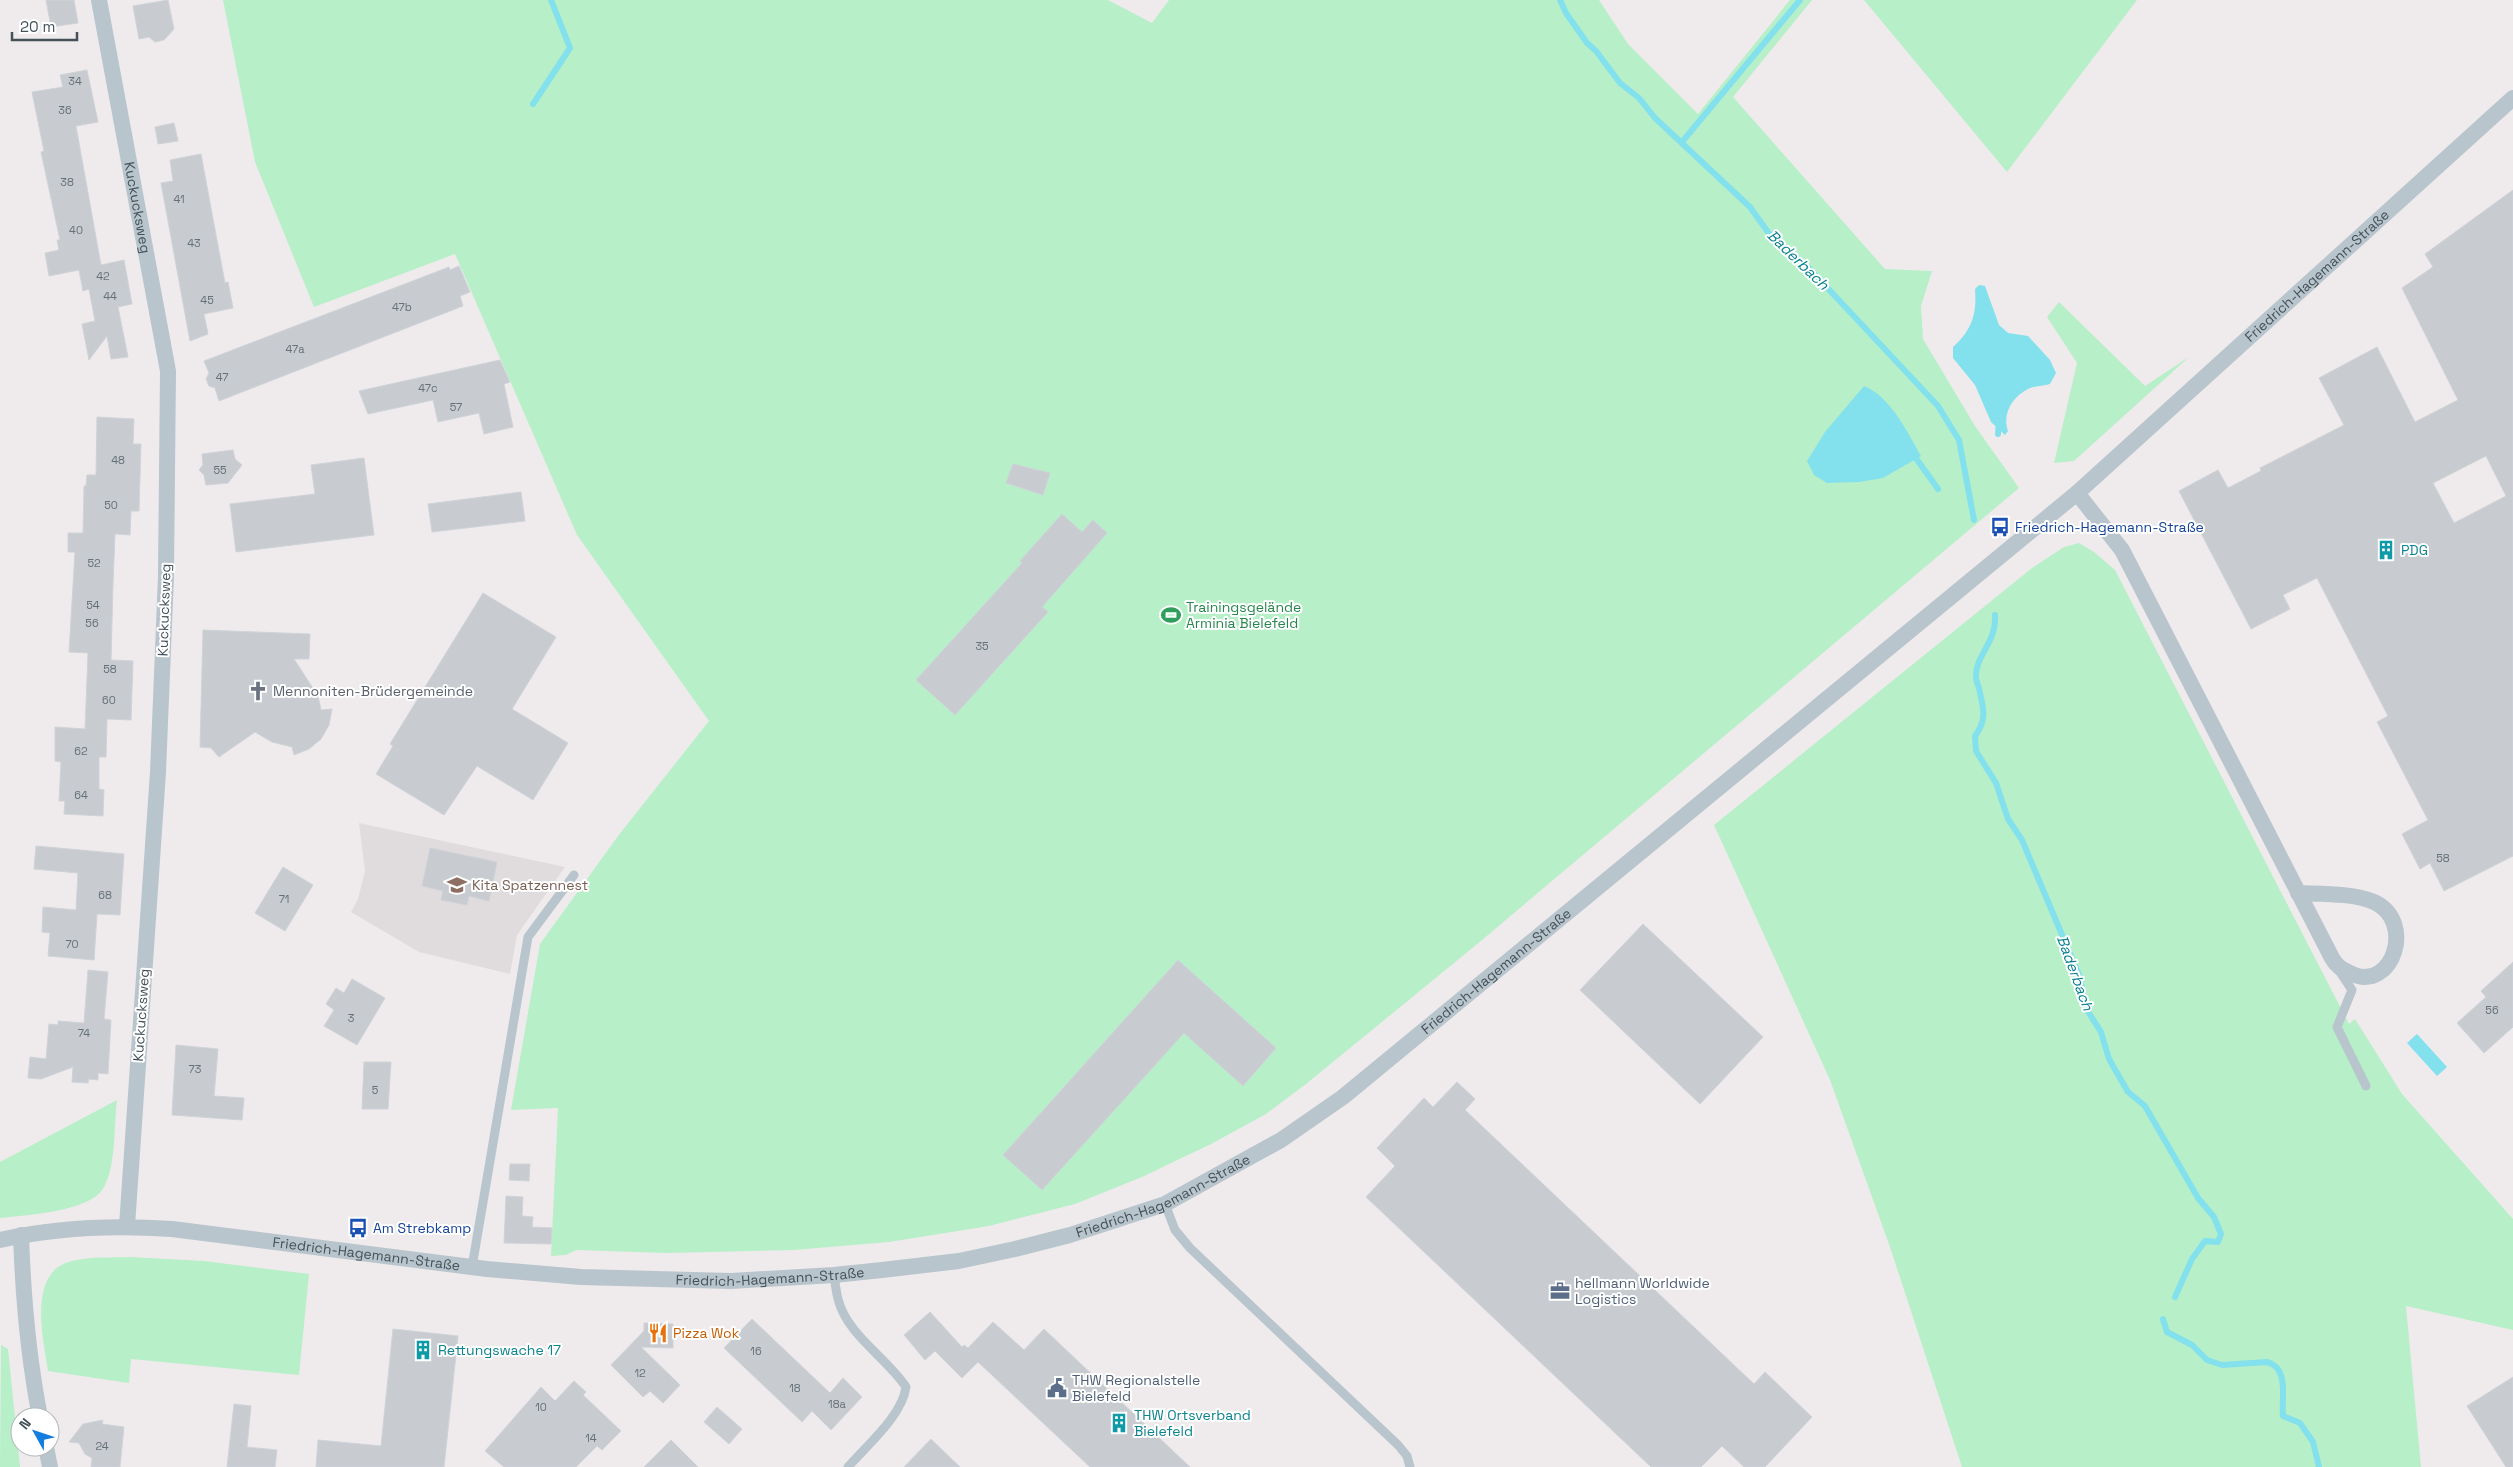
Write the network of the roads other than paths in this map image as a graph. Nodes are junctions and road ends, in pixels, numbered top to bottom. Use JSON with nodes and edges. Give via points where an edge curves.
{"nodes":[{"id":1,"x":99,"y":0,"type":"edge"},
{"id":2,"x":2513,"y":98,"type":"edge"},
{"id":3,"x":2077,"y":493,"type":"junction"},
{"id":4,"x":574,"y":875,"type":"dead end"},
{"id":5,"x":2298,"y":893,"type":"junction"},
{"id":6,"x":2337,"y":967,"type":"junction"},
{"id":7,"x":2366,"y":1086,"type":"dead end"},
{"id":8,"x":1164,"y":1204,"type":"junction"},
{"id":9,"x":127,"y":1226,"type":"junction"},
{"id":10,"x":21,"y":1235,"type":"junction"},
{"id":11,"x":0,"y":1240,"type":"edge"},
{"id":12,"x":472,"y":1267,"type":"junction"},
{"id":13,"x":834,"y":1276,"type":"junction"},
{"id":14,"x":38,"y":1407,"type":"edge"},
{"id":15,"x":848,"y":1467,"type":"edge"},
{"id":16,"x":1410,"y":1467,"type":"edge"}],
"edges":[{"from":1,"to":9,"type":"street","name":"Kuckucksweg","via":[[168,371],[166,576],[158,772]]},
{"from":2,"to":3,"type":"street","name":"Friedrich-Hagemann-Straße"},
{"from":3,"to":5,"type":"street","via":[[2122,550]]},
{"from":3,"to":8,"type":"street","name":"Friedrich-Hagemann-Straße","via":[[1343,1097],[1281,1140]]},
{"from":4,"to":12,"type":"lane","via":[[528,937]]},
{"from":5,"to":6,"type":"street"},
{"from":5,"to":6,"type":"street","via":[[2372,900],[2393,920],[2397,947],[2382,970],[2371,977],[2358,977]]},
{"from":6,"to":7,"type":"lane","via":[[2352,990],[2337,1027]]},
{"from":8,"to":13,"type":"street","name":"Friedrich-Hagemann-Straße","via":[[1070,1236],[1016,1249],[959,1261]]},
{"from":8,"to":16,"type":"lane","via":[[1175,1230],[1190,1248],[1398,1445]]},
{"from":9,"to":10,"type":"street","name":"Friedrich-Hagemann-Straße","via":[[90,1226]]},
{"from":9,"to":12,"type":"street","name":"Friedrich-Hagemann-Straße"},
{"from":10,"to":11,"type":"street","name":"Friedrich-Hagemann-Straße"},
{"from":10,"to":14,"type":"street","via":[[28,1352]]},
{"from":12,"to":13,"type":"street","name":"Friedrich-Hagemann-Straße","via":[[682,1280]]},
{"from":13,"to":15,"type":"lane","via":[[838,1300],[848,1320],[906,1387],[897,1411]]}]}
